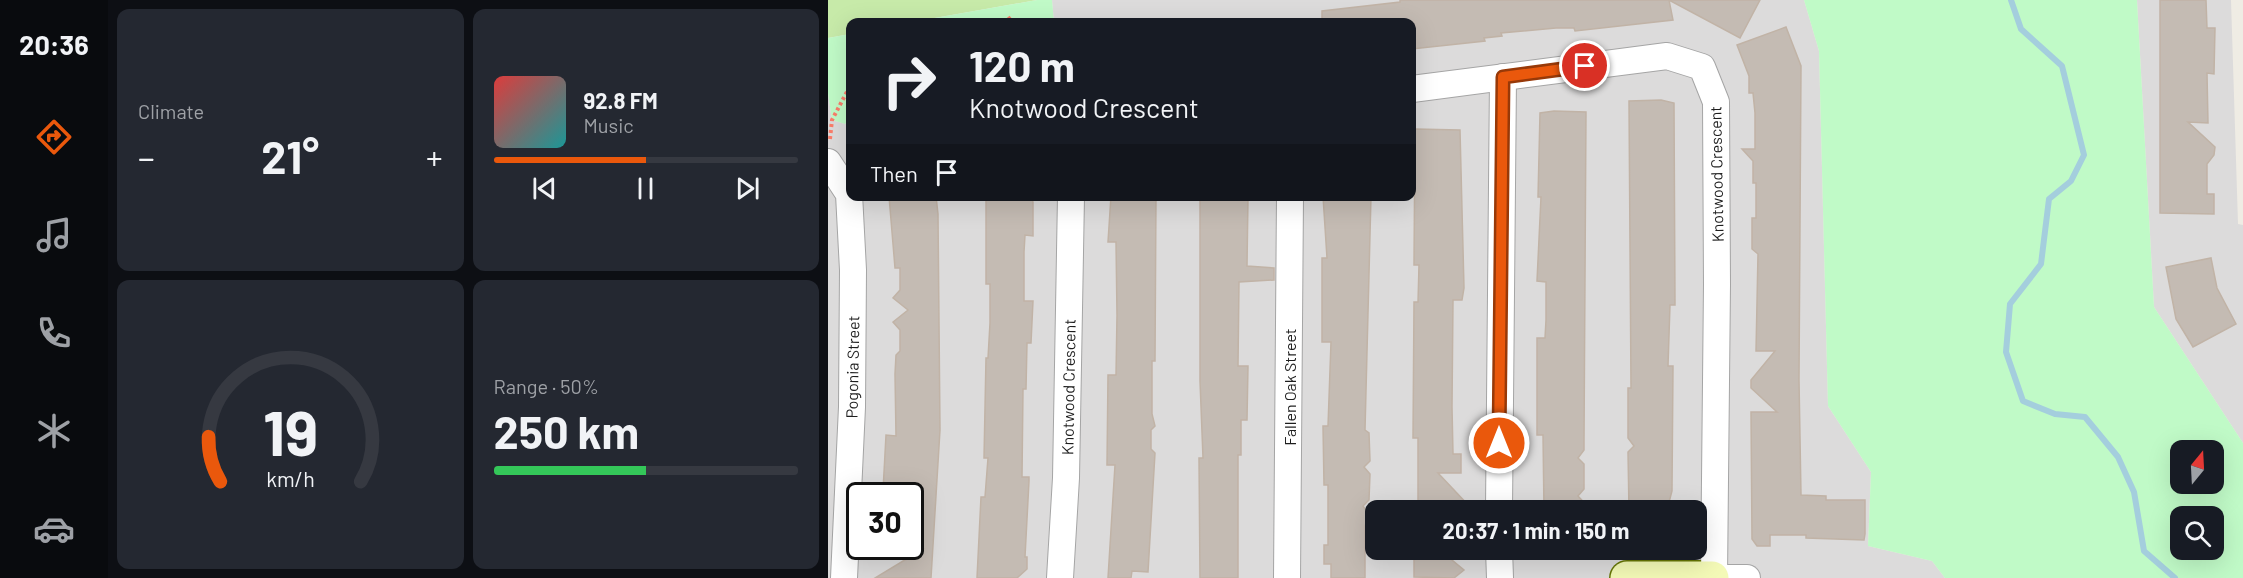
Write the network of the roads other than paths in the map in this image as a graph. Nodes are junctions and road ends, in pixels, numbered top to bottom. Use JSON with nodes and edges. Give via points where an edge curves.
{"nodes":[{"id":1,"x":1503,"y":77,"type":"junction"},
{"id":2,"x":1416,"y":88,"type":"edge"},
{"id":3,"x":828,"y":162,"type":"edge"},
{"id":4,"x":846,"y":189,"type":"edge"},
{"id":5,"x":849,"y":201,"type":"edge"},
{"id":6,"x":1071,"y":201,"type":"edge"},
{"id":7,"x":1290,"y":201,"type":"edge"},
{"id":8,"x":840,"y":426,"type":"edge"},
{"id":9,"x":1499,"y":500,"type":"edge"},
{"id":10,"x":1499,"y":560,"type":"edge"},
{"id":11,"x":844,"y":578,"type":"edge"},
{"id":12,"x":1060,"y":578,"type":"edge"},
{"id":13,"x":1287,"y":578,"type":"edge"},
{"id":14,"x":1500,"y":578,"type":"edge"},
{"id":15,"x":1627,"y":578,"type":"edge"},
{"id":16,"x":1713,"y":578,"type":"edge"},
{"id":17,"x":1726,"y":578,"type":"edge"},
{"id":18,"x":1747,"y":578,"type":"edge"}],
"edges":[{"from":1,"to":2,"type":"street","name":"Knotwood Crescent"},
{"from":1,"to":9,"type":"street"},
{"from":1,"to":16,"type":"street","name":"Knotwood Crescent","via":[[1667,56],[1702,67],[1716,102],[1718,284]]},
{"from":3,"to":4,"type":"street","name":"Pogonia Street"},
{"from":5,"to":8,"type":"street","name":"Pogonia Street","via":[[854,270]]},
{"from":6,"to":12,"type":"street","name":"Knotwood Crescent","via":[[1066,478]]},
{"from":7,"to":13,"type":"street","name":"Fallen Oak Street"},
{"from":8,"to":11,"type":"street","name":"Pogonia Street"},
{"from":10,"to":14,"type":"street"},
{"from":15,"to":16,"type":"street"},
{"from":17,"to":18,"type":"street"}]}
